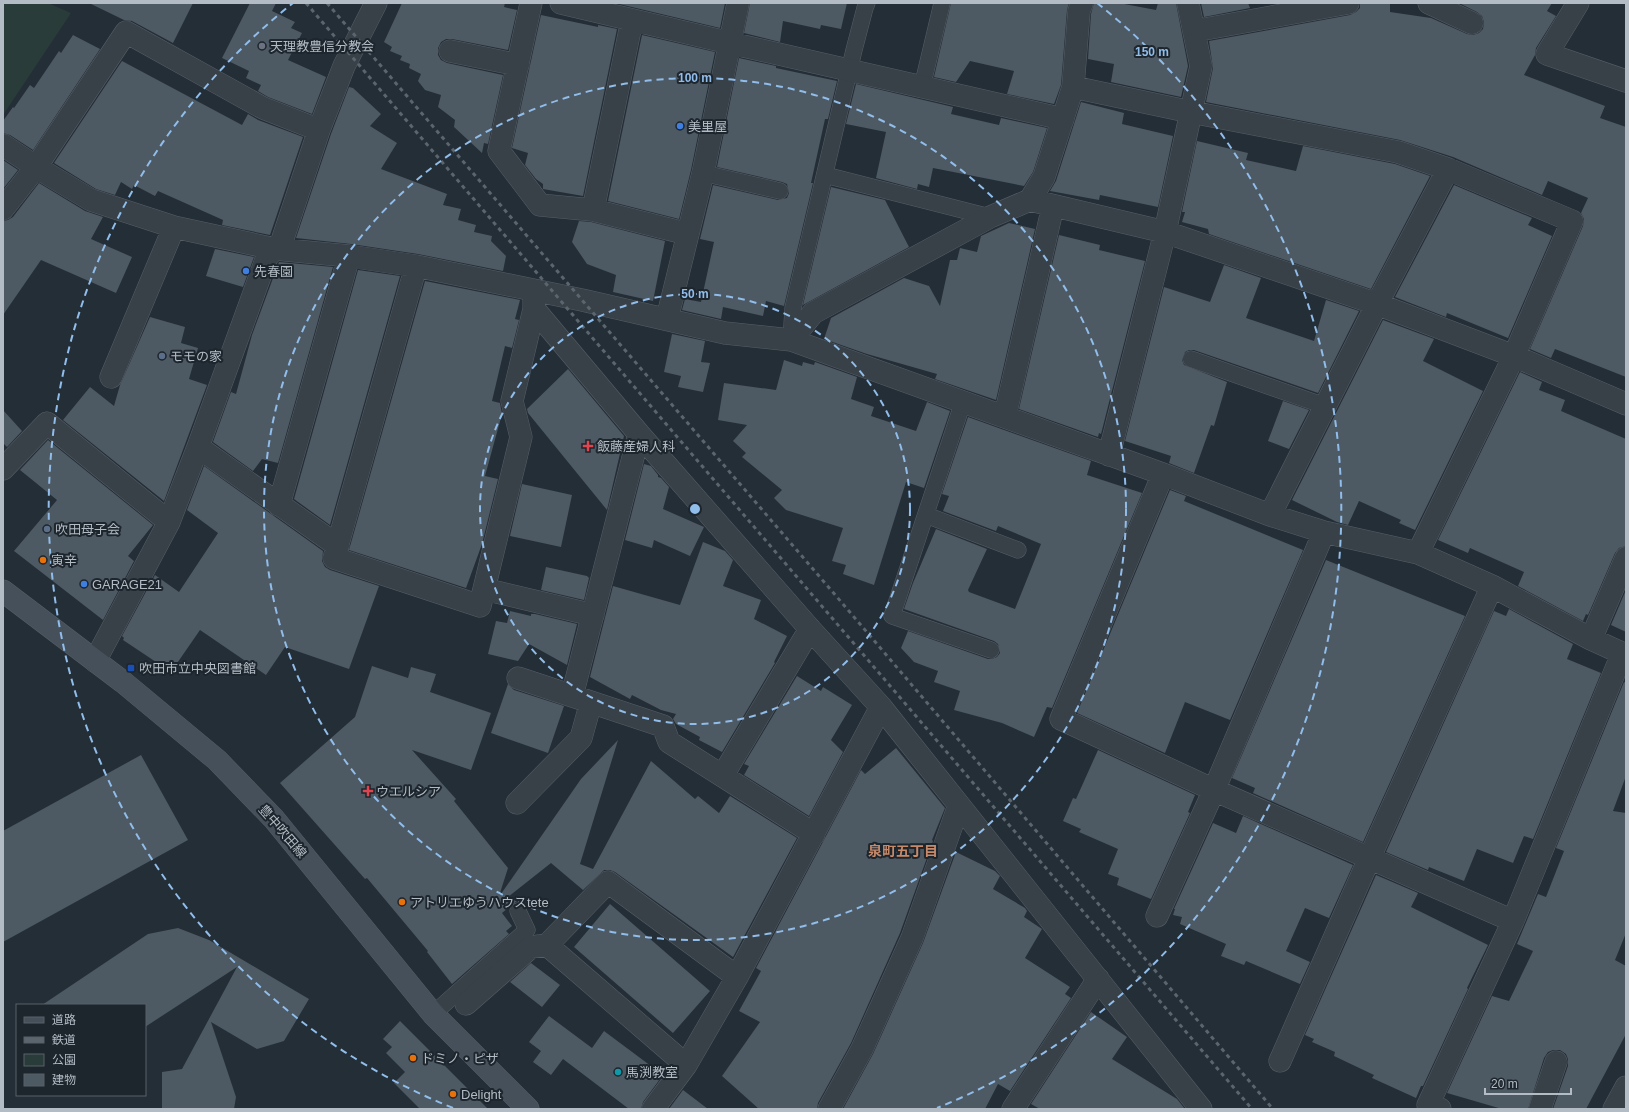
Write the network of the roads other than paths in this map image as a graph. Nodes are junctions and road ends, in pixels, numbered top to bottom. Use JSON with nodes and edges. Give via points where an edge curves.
{"nodes":[{"id":1,"x":531,"y":3,"type":"edge"},
{"id":2,"x":562,"y":3,"type":"edge"},
{"id":3,"x":738,"y":3,"type":"edge"},
{"id":4,"x":867,"y":3,"type":"edge"},
{"id":5,"x":942,"y":3,"type":"edge"},
{"id":6,"x":1082,"y":3,"type":"edge"},
{"id":7,"x":1188,"y":3,"type":"edge"},
{"id":8,"x":1348,"y":3,"type":"edge"},
{"id":9,"x":1429,"y":3,"type":"edge"},
{"id":10,"x":1578,"y":3,"type":"edge"},
{"id":11,"x":373,"y":4,"type":"edge"},
{"id":12,"x":632,"y":20,"type":"junction"},
{"id":13,"x":1472,"y":23,"type":"dead end"},
{"id":14,"x":1194,"y":31,"type":"junction"},
{"id":15,"x":730,"y":44,"type":"junction"},
{"id":16,"x":450,"y":51,"type":"dead end"},
{"id":17,"x":518,"y":65,"type":"junction"},
{"id":18,"x":849,"y":70,"type":"junction"},
{"id":19,"x":1626,"y":81,"type":"edge"},
{"id":20,"x":922,"y":87,"type":"junction"},
{"id":21,"x":1073,"y":87,"type":"junction"},
{"id":22,"x":1191,"y":112,"type":"junction"},
{"id":23,"x":1063,"y":119,"type":"junction"},
{"id":24,"x":319,"y":130,"type":"junction"},
{"id":25,"x":3,"y":145,"type":"edge"},
{"id":26,"x":36,"y":167,"type":"junction"},
{"id":27,"x":1448,"y":169,"type":"junction"},
{"id":28,"x":703,"y":173,"type":"junction"},
{"id":29,"x":825,"y":175,"type":"junction"},
{"id":30,"x":780,"y":191,"type":"dead end"},
{"id":31,"x":1030,"y":200,"type":"junction"},
{"id":32,"x":1053,"y":206,"type":"junction"},
{"id":33,"x":3,"y":209,"type":"edge"},
{"id":34,"x":593,"y":210,"type":"junction"},
{"id":35,"x":990,"y":217,"type":"junction"},
{"id":36,"x":174,"y":227,"type":"junction"},
{"id":37,"x":1165,"y":232,"type":"junction"},
{"id":38,"x":688,"y":234,"type":"junction"},
{"id":39,"x":275,"y":249,"type":"junction"},
{"id":40,"x":349,"y":256,"type":"junction"},
{"id":41,"x":416,"y":266,"type":"junction"},
{"id":42,"x":534,"y":300,"type":"junction"},
{"id":43,"x":1377,"y":304,"type":"junction"},
{"id":44,"x":667,"y":319,"type":"junction"},
{"id":45,"x":791,"y":340,"type":"junction"},
{"id":46,"x":1514,"y":356,"type":"junction"},
{"id":47,"x":1191,"y":359,"type":"dead end"},
{"id":48,"x":112,"y":377,"type":"dead end"},
{"id":49,"x":963,"y":402,"type":"junction"},
{"id":50,"x":1626,"y":404,"type":"edge"},
{"id":51,"x":1325,"y":406,"type":"junction"},
{"id":52,"x":1005,"y":416,"type":"junction"},
{"id":53,"x":639,"y":434,"type":"junction"},
{"id":54,"x":198,"y":447,"type":"junction"},
{"id":55,"x":1108,"y":455,"type":"junction"},
{"id":56,"x":3,"y":469,"type":"edge"},
{"id":57,"x":1163,"y":474,"type":"junction"},
{"id":58,"x":279,"y":505,"type":"junction"},
{"id":59,"x":926,"y":515,"type":"junction"},
{"id":60,"x":1270,"y":515,"type":"junction"},
{"id":61,"x":169,"y":522,"type":"junction"},
{"id":62,"x":1324,"y":532,"type":"junction"},
{"id":63,"x":338,"y":546,"type":"junction"},
{"id":64,"x":1018,"y":550,"type":"dead end"},
{"id":65,"x":1418,"y":553,"type":"junction"},
{"id":66,"x":1626,"y":558,"type":"edge"},
{"id":67,"x":1492,"y":586,"type":"junction"},
{"id":68,"x":484,"y":589,"type":"junction"},
{"id":69,"x":3,"y":591,"type":"edge"},
{"id":70,"x":592,"y":615,"type":"junction"},
{"id":71,"x":810,"y":629,"type":"junction"},
{"id":72,"x":1591,"y":639,"type":"junction"},
{"id":73,"x":991,"y":650,"type":"dead end"},
{"id":74,"x":1624,"y":655,"type":"edge"},
{"id":75,"x":95,"y":661,"type":"junction"},
{"id":76,"x":518,"y":678,"type":"dead end"},
{"id":77,"x":582,"y":699,"type":"junction"},
{"id":78,"x":881,"y":708,"type":"junction"},
{"id":79,"x":723,"y":775,"type":"junction"},
{"id":80,"x":1214,"y":790,"type":"junction"},
{"id":81,"x":517,"y":804,"type":"dead end"},
{"id":82,"x":959,"y":805,"type":"junction"},
{"id":83,"x":814,"y":834,"type":"junction"},
{"id":84,"x":1369,"y":859,"type":"junction"},
{"id":85,"x":518,"y":911,"type":"dead end"},
{"id":86,"x":1158,"y":916,"type":"dead end"},
{"id":87,"x":1513,"y":920,"type":"junction"},
{"id":88,"x":547,"y":945,"type":"junction"},
{"id":89,"x":736,"y":977,"type":"junction"},
{"id":90,"x":1098,"y":979,"type":"junction"},
{"id":91,"x":466,"y":1004,"type":"dead end"},
{"id":92,"x":434,"y":1014,"type":"junction"},
{"id":93,"x":1280,"y":1061,"type":"dead end"},
{"id":94,"x":1556,"y":1062,"type":"dead end"},
{"id":95,"x":686,"y":1065,"type":"junction"},
{"id":96,"x":1626,"y":1087,"type":"edge"},
{"id":97,"x":528,"y":1109,"type":"edge"},
{"id":98,"x":653,"y":1109,"type":"edge"},
{"id":99,"x":829,"y":1109,"type":"edge"},
{"id":100,"x":1013,"y":1109,"type":"edge"},
{"id":101,"x":1201,"y":1109,"type":"edge"},
{"id":102,"x":1440,"y":1109,"type":"edge"},
{"id":103,"x":1540,"y":1109,"type":"edge"},
{"id":104,"x":1614,"y":1109,"type":"edge"}],
"edges":[{"from":1,"to":17,"type":"street"},
{"from":2,"to":12,"type":"street"},
{"from":3,"to":15,"type":"street"},
{"from":4,"to":18,"type":"lane"},
{"from":5,"to":20,"type":"lane"},
{"from":6,"to":21,"type":"street","via":[[1079,11]]},
{"from":7,"to":14,"type":"street"},
{"from":8,"to":14,"type":"street"},
{"from":9,"to":13,"type":"street"},
{"from":10,"to":19,"type":"street","via":[[1547,54]]},
{"from":11,"to":24,"type":"street","via":[[344,66]]},
{"from":12,"to":15,"type":"street"},
{"from":12,"to":34,"type":"street"},
{"from":14,"to":22,"type":"street","via":[[1200,66]]},
{"from":15,"to":18,"type":"street"},
{"from":15,"to":28,"type":"street"},
{"from":16,"to":17,"type":"street"},
{"from":17,"to":34,"type":"street","via":[[499,151],[540,205]]},
{"from":18,"to":20,"type":"street"},
{"from":18,"to":29,"type":"lane"},
{"from":20,"to":23,"type":"street"},
{"from":21,"to":22,"type":"street"},
{"from":21,"to":23,"type":"street"},
{"from":22,"to":27,"type":"street","via":[[1398,152]]},
{"from":22,"to":37,"type":"street"},
{"from":23,"to":31,"type":"street","via":[[1044,176]]},
{"from":24,"to":26,"type":"street","via":[[263,108],[126,32]]},
{"from":24,"to":39,"type":"street","via":[[282,241]]},
{"from":25,"to":26,"type":"street"},
{"from":26,"to":33,"type":"street"},
{"from":26,"to":36,"type":"street","via":[[91,200]]},
{"from":27,"to":43,"type":"street"},
{"from":27,"to":46,"type":"street","via":[[1572,221]]},
{"from":28,"to":30,"type":"lane"},
{"from":28,"to":38,"type":"street"},
{"from":29,"to":35,"type":"lane"},
{"from":29,"to":45,"type":"lane","via":[[793,308]]},
{"from":31,"to":32,"type":"street"},
{"from":31,"to":35,"type":"street"},
{"from":32,"to":37,"type":"street"},
{"from":32,"to":52,"type":"street"},
{"from":34,"to":38,"type":"street"},
{"from":35,"to":45,"type":"street","via":[[813,313]]},
{"from":36,"to":39,"type":"street"},
{"from":36,"to":48,"type":"street"},
{"from":37,"to":43,"type":"street"},
{"from":37,"to":55,"type":"street"},
{"from":38,"to":44,"type":"street"},
{"from":39,"to":40,"type":"street"},
{"from":39,"to":54,"type":"street","via":[[267,257]]},
{"from":40,"to":41,"type":"street"},
{"from":40,"to":58,"type":"street"},
{"from":41,"to":42,"type":"street"},
{"from":41,"to":63,"type":"street"},
{"from":42,"to":44,"type":"street","via":[[582,300]]},
{"from":42,"to":53,"type":"street"},
{"from":42,"to":68,"type":"street","via":[[512,401],[521,436]]},
{"from":43,"to":46,"type":"street"},
{"from":43,"to":51,"type":"street"},
{"from":44,"to":45,"type":"street","via":[[725,333]]},
{"from":45,"to":49,"type":"street"},
{"from":46,"to":50,"type":"street"},
{"from":46,"to":65,"type":"street"},
{"from":47,"to":51,"type":"lane"},
{"from":49,"to":52,"type":"street"},
{"from":49,"to":59,"type":"lane"},
{"from":51,"to":60,"type":"street"},
{"from":52,"to":55,"type":"street"},
{"from":53,"to":70,"type":"street"},
{"from":53,"to":71,"type":"street"},
{"from":54,"to":58,"type":"street"},
{"from":54,"to":61,"type":"street"},
{"from":55,"to":57,"type":"street"},
{"from":56,"to":61,"type":"street","via":[[47,422]]},
{"from":57,"to":60,"type":"street"},
{"from":57,"to":80,"type":"street","via":[[1061,719]]},
{"from":58,"to":63,"type":"street"},
{"from":59,"to":64,"type":"lane"},
{"from":59,"to":73,"type":"lane","via":[[892,616]]},
{"from":60,"to":62,"type":"street"},
{"from":61,"to":75,"type":"street"},
{"from":62,"to":65,"type":"street"},
{"from":62,"to":80,"type":"street"},
{"from":63,"to":68,"type":"street","via":[[334,558],[480,606]]},
{"from":65,"to":67,"type":"street"},
{"from":66,"to":72,"type":"street"},
{"from":67,"to":72,"type":"street"},
{"from":67,"to":84,"type":"street"},
{"from":68,"to":70,"type":"street"},
{"from":69,"to":75,"type":"main road","name":"豊中吹田線"},
{"from":70,"to":77,"type":"street"},
{"from":71,"to":78,"type":"street"},
{"from":71,"to":79,"type":"street"},
{"from":72,"to":74,"type":"street"},
{"from":74,"to":87,"type":"street"},
{"from":75,"to":92,"type":"main road","name":"豊中吹田線","via":[[217,760],[274,819]]},
{"from":76,"to":77,"type":"street"},
{"from":77,"to":79,"type":"street","via":[[663,726],[669,742]]},
{"from":77,"to":81,"type":"street","via":[[581,738]]},
{"from":78,"to":82,"type":"street"},
{"from":78,"to":83,"type":"street"},
{"from":79,"to":83,"type":"street"},
{"from":80,"to":84,"type":"street"},
{"from":80,"to":86,"type":"street"},
{"from":82,"to":90,"type":"street"},
{"from":82,"to":99,"type":"street","via":[[912,938],[862,1049]]},
{"from":83,"to":89,"type":"street"},
{"from":84,"to":87,"type":"street"},
{"from":84,"to":93,"type":"street"},
{"from":85,"to":92,"type":"lane","via":[[527,930]]},
{"from":87,"to":102,"type":"street","via":[[1428,1105]]},
{"from":88,"to":89,"type":"street","via":[[608,882]]},
{"from":88,"to":91,"type":"street","via":[[531,947]]},
{"from":88,"to":95,"type":"street"},
{"from":89,"to":95,"type":"street"},
{"from":90,"to":100,"type":"street"},
{"from":90,"to":101,"type":"street"},
{"from":92,"to":97,"type":"main road","name":"豊中吹田線"},
{"from":94,"to":103,"type":"street"},
{"from":95,"to":98,"type":"street"},
{"from":96,"to":104,"type":"street"}]}
